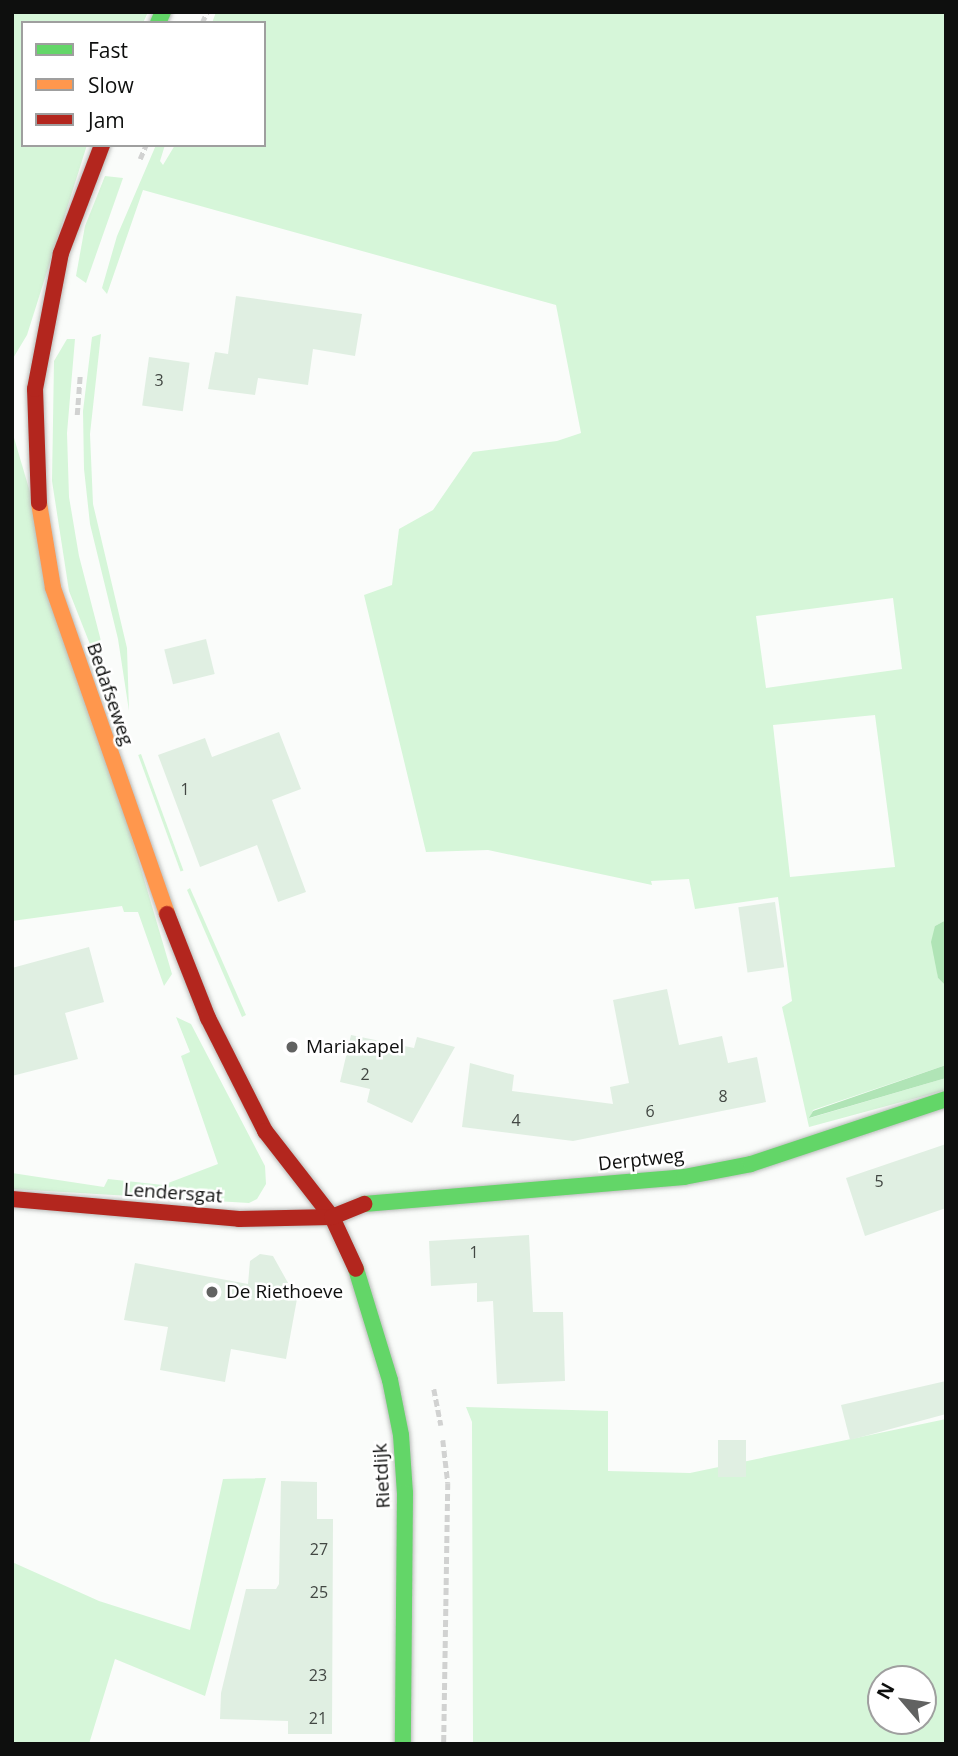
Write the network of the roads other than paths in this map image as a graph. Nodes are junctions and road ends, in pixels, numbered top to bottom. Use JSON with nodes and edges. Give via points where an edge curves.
{"nodes":[{"id":1,"x":101,"y":147,"type":"edge"},
{"id":2,"x":946,"y":1098,"type":"edge"},
{"id":3,"x":12,"y":1199,"type":"edge"},
{"id":4,"x":332,"y":1217,"type":"junction"},
{"id":5,"x":403,"y":1744,"type":"edge"}],
"edges":[{"from":1,"to":4,"type":"street","name":"Bedafseweg","via":[[61,253],[36,389],[38,497],[53,588],[136,833],[208,1018],[265,1130]]},
{"from":2,"to":4,"type":"street","name":"Derptweg","via":[[751,1164],[684,1177],[366,1204]]},
{"from":3,"to":4,"type":"street","name":"Lendersgat","via":[[149,1214]]},
{"from":4,"to":5,"type":"street","name":"Rietdijk","via":[[361,1279],[401,1435],[405,1493]]}]}
